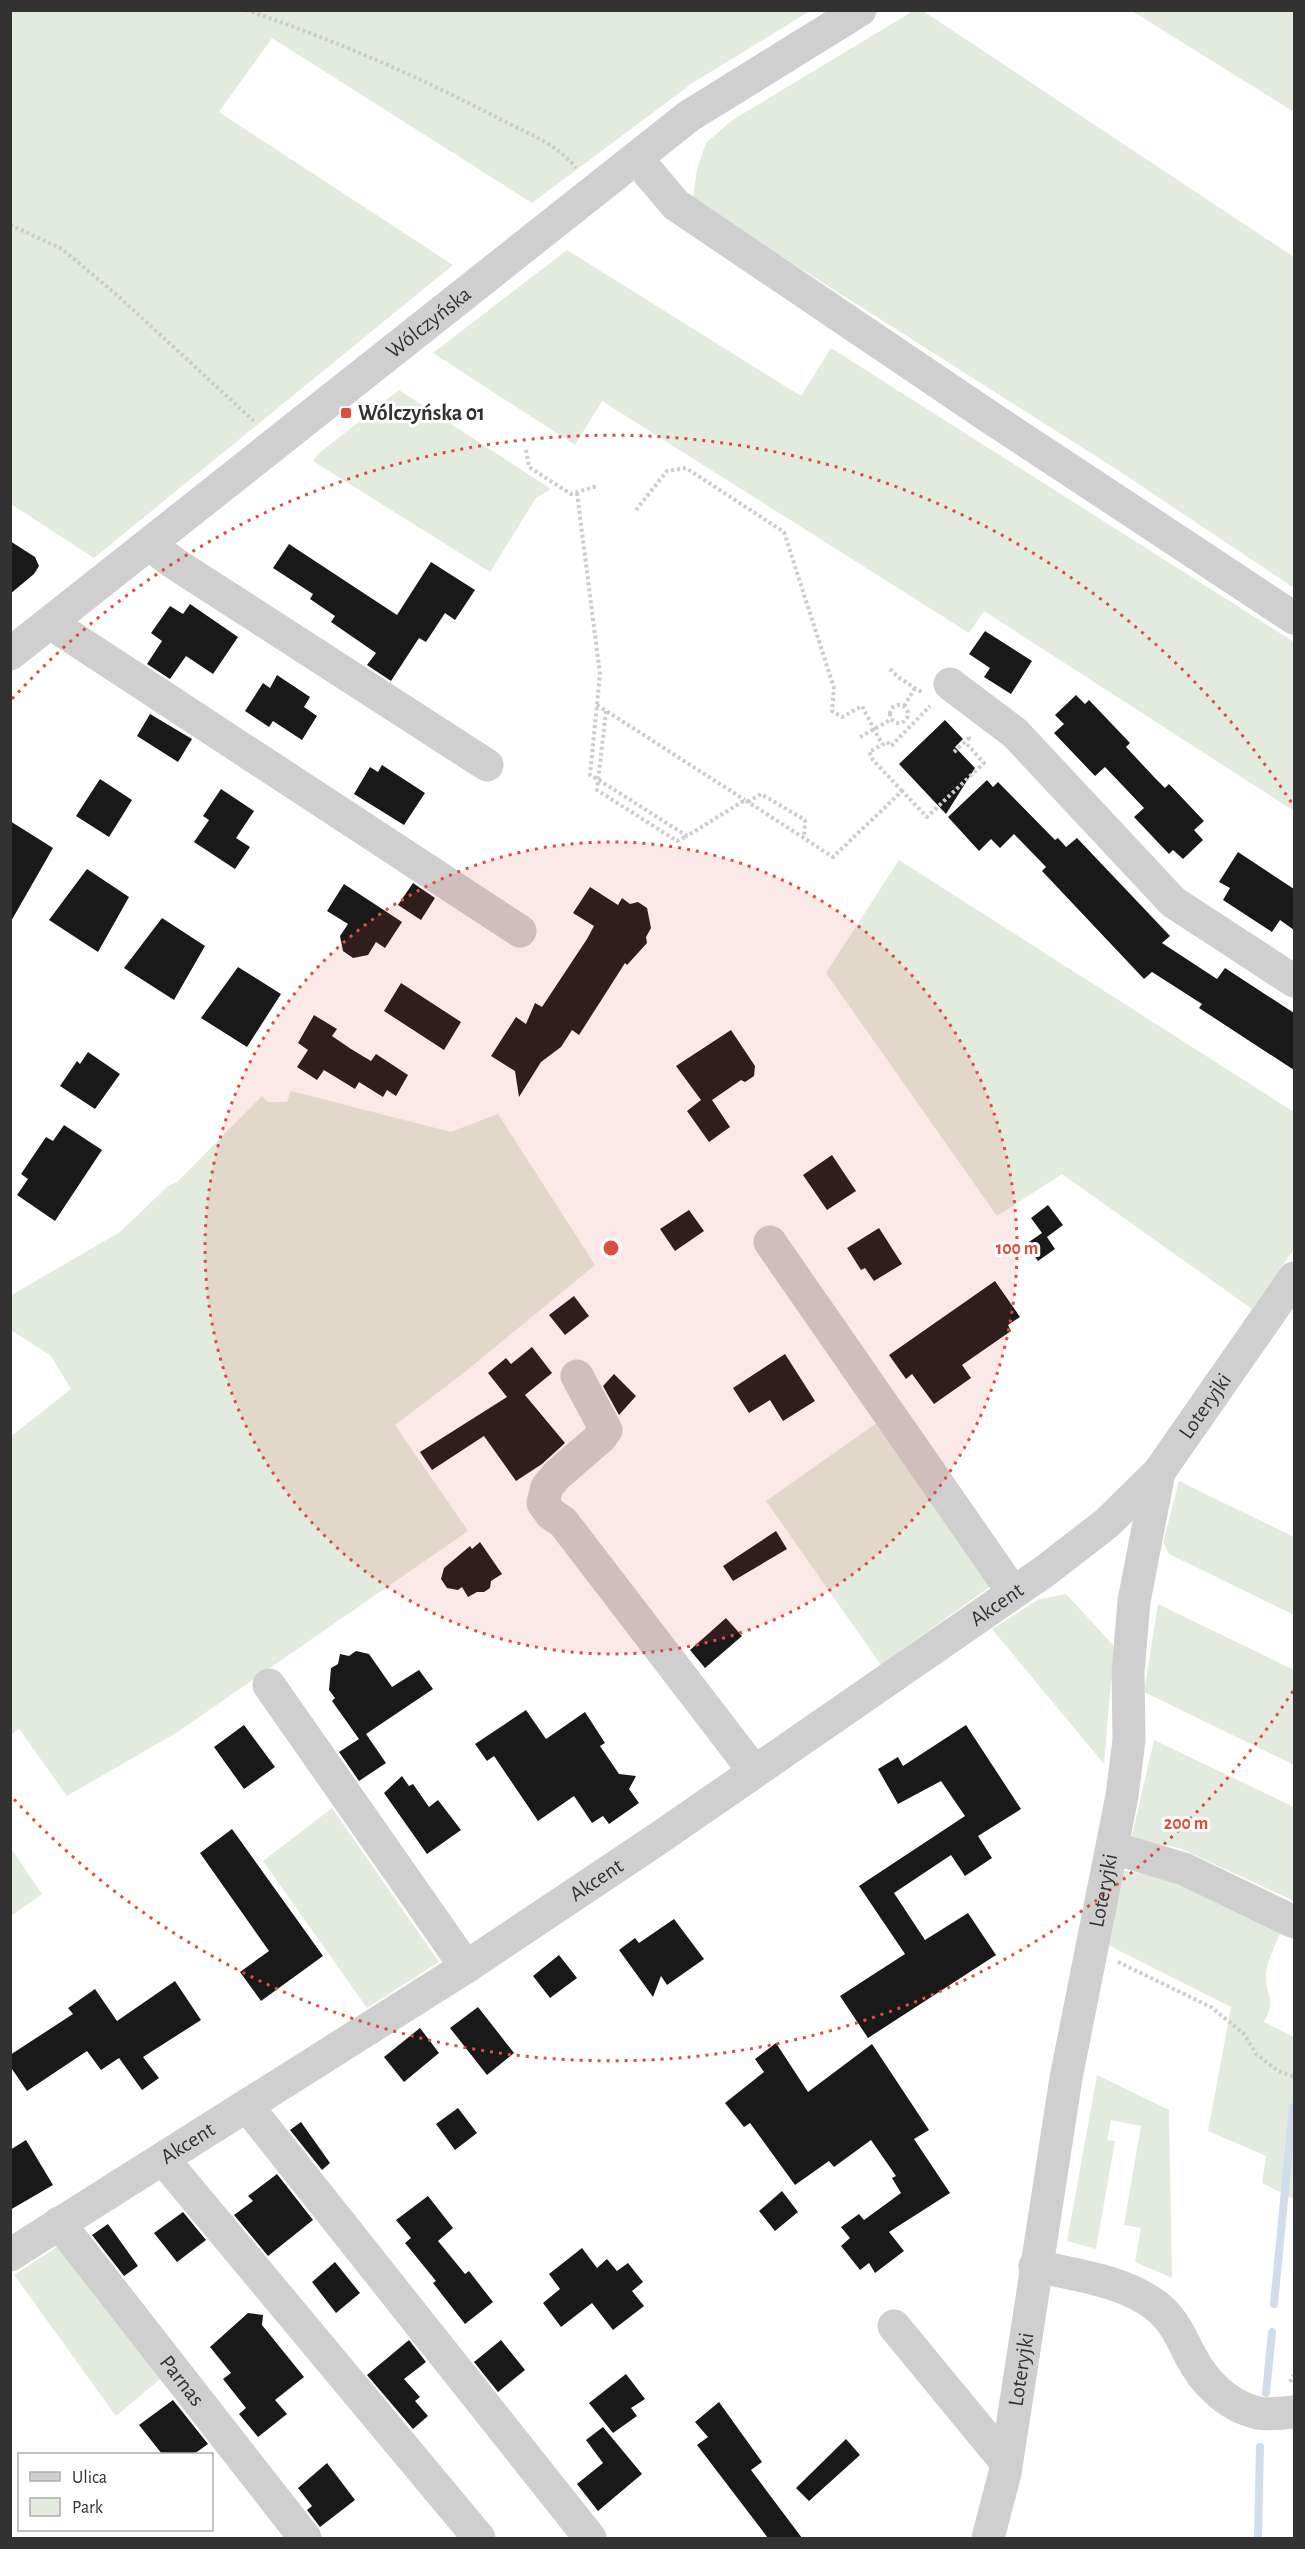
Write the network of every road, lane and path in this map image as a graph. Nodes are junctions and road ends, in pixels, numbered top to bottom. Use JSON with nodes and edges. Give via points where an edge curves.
{"nodes":[{"id":1,"x":246,"y":10,"type":"edge"},
{"id":2,"x":860,"y":10,"type":"edge"},
{"id":3,"x":562,"y":151,"type":"dead end"},
{"id":4,"x":638,"y":159,"type":"junction"},
{"id":5,"x":10,"y":225,"type":"edge"},
{"id":6,"x":278,"y":443,"type":"junction"},
{"id":7,"x":526,"y":450,"type":"dead end"},
{"id":8,"x":597,"y":486,"type":"dead end"},
{"id":9,"x":577,"y":493,"type":"junction"},
{"id":10,"x":636,"y":510,"type":"dead end"},
{"id":11,"x":150,"y":545,"type":"junction"},
{"id":12,"x":1294,"y":618,"type":"edge"},
{"id":13,"x":53,"y":621,"type":"junction"},
{"id":14,"x":10,"y":654,"type":"edge"},
{"id":15,"x":915,"y":688,"type":"dead end"},
{"id":16,"x":942,"y":693,"type":"joint"},
{"id":17,"x":597,"y":705,"type":"junction"},
{"id":18,"x":904,"y":706,"type":"junction"},
{"id":19,"x":606,"y":711,"type":"junction"},
{"id":20,"x":892,"y":719,"type":"junction"},
{"id":21,"x":874,"y":729,"type":"junction"},
{"id":22,"x":860,"y":737,"type":"dead end"},
{"id":23,"x":965,"y":742,"type":"dead end"},
{"id":24,"x":882,"y":744,"type":"junction"},
{"id":25,"x":487,"y":765,"type":"dead end"},
{"id":26,"x":599,"y":780,"type":"junction"},
{"id":27,"x":902,"y":791,"type":"junction"},
{"id":28,"x":746,"y":801,"type":"junction"},
{"id":29,"x":687,"y":836,"type":"junction"},
{"id":30,"x":804,"y":838,"type":"junction"},
{"id":31,"x":520,"y":931,"type":"dead end"},
{"id":32,"x":1294,"y":981,"type":"edge"},
{"id":33,"x":770,"y":1242,"type":"dead end"},
{"id":34,"x":1294,"y":1278,"type":"edge"},
{"id":35,"x":577,"y":1376,"type":"dead end"},
{"id":36,"x":1160,"y":1472,"type":"junction"},
{"id":37,"x":1012,"y":1591,"type":"junction"},
{"id":38,"x":269,"y":1685,"type":"dead end"},
{"id":39,"x":754,"y":1771,"type":"junction"},
{"id":40,"x":1113,"y":1848,"type":"junction"},
{"id":41,"x":1294,"y":1922,"type":"edge"},
{"id":42,"x":1090,"y":1960,"type":"junction"},
{"id":43,"x":466,"y":1967,"type":"junction"},
{"id":44,"x":1294,"y":2077,"type":"edge"},
{"id":45,"x":247,"y":2106,"type":"junction"},
{"id":46,"x":163,"y":2158,"type":"junction"},
{"id":47,"x":59,"y":2223,"type":"junction"},
{"id":48,"x":10,"y":2255,"type":"edge"},
{"id":49,"x":1035,"y":2266,"type":"junction"},
{"id":50,"x":894,"y":2326,"type":"dead end"},
{"id":51,"x":1294,"y":2412,"type":"edge"},
{"id":52,"x":1006,"y":2462,"type":"junction"},
{"id":53,"x":305,"y":2538,"type":"edge"},
{"id":54,"x":479,"y":2538,"type":"edge"},
{"id":55,"x":590,"y":2538,"type":"edge"},
{"id":56,"x":988,"y":2538,"type":"edge"}],
"edges":[{"from":1,"to":3,"type":"path","via":[[315,33],[476,106]]},
{"from":2,"to":4,"type":"street","name":"Wólczyńska","via":[[689,116]]},
{"from":4,"to":6,"type":"street","name":"Wólczyńska"},
{"from":4,"to":12,"type":"street","via":[[676,205]]},
{"from":5,"to":6,"type":"path","via":[[62,249]]},
{"from":6,"to":11,"type":"street","name":"Wólczyńska"},
{"from":7,"to":9,"type":"path","via":[[529,467],[571,494]]},
{"from":8,"to":9,"type":"path"},
{"from":9,"to":17,"type":"path","via":[[600,674]]},
{"from":10,"to":21,"type":"path","via":[[667,471],[686,468],[784,532],[834,687],[832,711],[842,717],[862,706]]},
{"from":11,"to":13,"type":"street","name":"Wólczyńska"},
{"from":11,"to":25,"type":"street"},
{"from":13,"to":14,"type":"street","name":"Wólczyńska"},
{"from":13,"to":31,"type":"street","via":[[64,632]]},
{"from":15,"to":18,"type":"path"},
{"from":16,"to":24,"type":"path","via":[[891,746],[887,742]]},
{"from":16,"to":32,"type":"street","via":[[1015,733],[1173,902]]},
{"from":17,"to":19,"type":"path"},
{"from":17,"to":26,"type":"path","via":[[590,775]]},
{"from":18,"to":20,"type":"path","via":[[893,706]]},
{"from":18,"to":20,"type":"path","via":[[906,720],[898,723]]},
{"from":19,"to":26,"type":"path"},
{"from":19,"to":28,"type":"path"},
{"from":20,"to":21,"type":"path"},
{"from":21,"to":22,"type":"path"},
{"from":21,"to":24,"type":"path"},
{"from":23,"to":27,"type":"path","via":[[984,763],[927,817]]},
{"from":24,"to":27,"type":"path","via":[[869,752]]},
{"from":26,"to":29,"type":"path"},
{"from":26,"to":29,"type":"path","via":[[597,790],[677,841]]},
{"from":27,"to":30,"type":"path","via":[[833,857]]},
{"from":28,"to":29,"type":"path"},
{"from":28,"to":30,"type":"path"},
{"from":28,"to":30,"type":"path","via":[[761,794],[805,820]]},
{"from":33,"to":37,"type":"street"},
{"from":34,"to":36,"type":"street","name":"Loteryjki"},
{"from":35,"to":39,"type":"street","via":[[606,1430],[557,1475],[547,1487],[543,1503],[563,1522]]},
{"from":36,"to":37,"type":"street","name":"Akcent","via":[[1107,1523]]},
{"from":36,"to":40,"type":"street","name":"Loteryjki","via":[[1134,1601],[1128,1673],[1129,1740]]},
{"from":37,"to":39,"type":"street","name":"Akcent"},
{"from":38,"to":43,"type":"street"},
{"from":39,"to":43,"type":"street","name":"Akcent"},
{"from":40,"to":41,"type":"street","via":[[1184,1869]]},
{"from":40,"to":42,"type":"street","name":"Loteryjki"},
{"from":42,"to":44,"type":"path","via":[[1115,1960],[1211,2007],[1244,2034],[1256,2054],[1278,2071]]},
{"from":42,"to":49,"type":"street","name":"Loteryjki","via":[[1065,2078]]},
{"from":43,"to":45,"type":"street","name":"Akcent"},
{"from":45,"to":46,"type":"street","name":"Akcent"},
{"from":45,"to":55,"type":"street"},
{"from":46,"to":47,"type":"street","name":"Akcent"},
{"from":46,"to":54,"type":"street"},
{"from":47,"to":48,"type":"street","name":"Akcent"},
{"from":47,"to":53,"type":"street","name":"Parnas"},
{"from":49,"to":51,"type":"street","via":[[1134,2293],[1167,2316],[1200,2374],[1216,2391],[1258,2413]]},
{"from":49,"to":52,"type":"street","name":"Loteryjki"},
{"from":50,"to":52,"type":"street"},
{"from":52,"to":56,"type":"street","name":"Loteryjki"}]}
